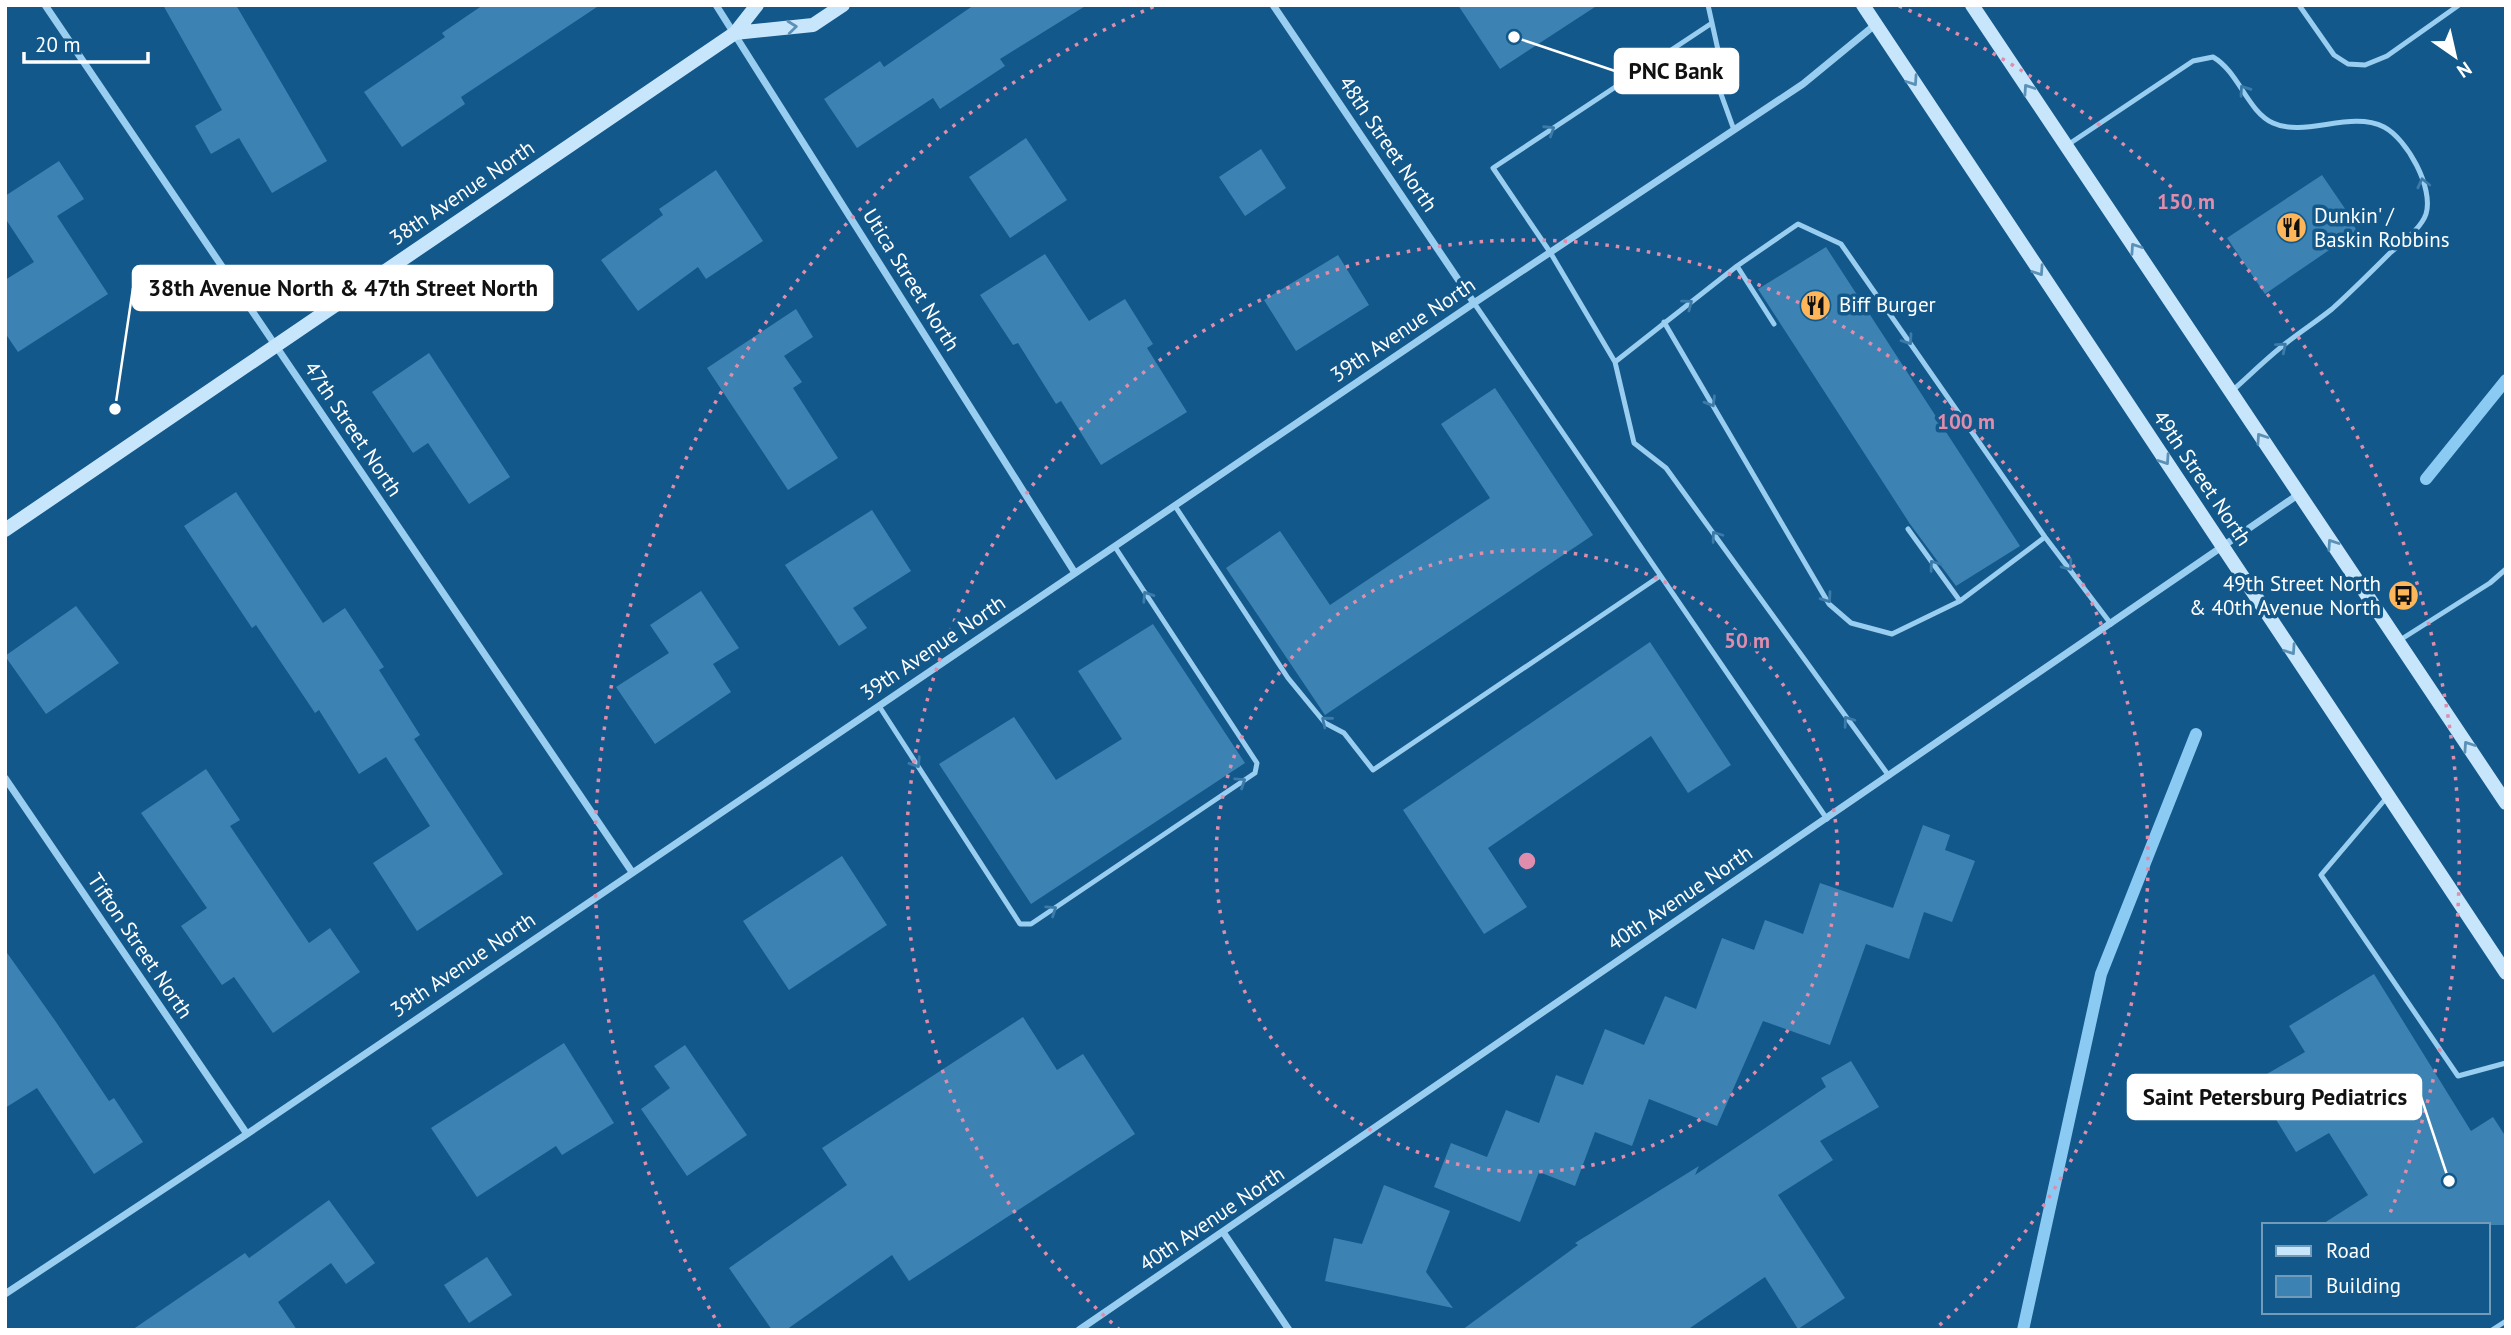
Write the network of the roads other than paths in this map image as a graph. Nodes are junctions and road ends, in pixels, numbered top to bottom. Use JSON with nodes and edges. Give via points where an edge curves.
{"nodes":[{"id":1,"x":45,"y":5,"type":"edge"},
{"id":2,"x":716,"y":5,"type":"edge"},
{"id":3,"x":757,"y":5,"type":"edge"},
{"id":4,"x":843,"y":5,"type":"edge"},
{"id":5,"x":1273,"y":5,"type":"edge"},
{"id":6,"x":1708,"y":5,"type":"edge"},
{"id":7,"x":1863,"y":5,"type":"edge"},
{"id":8,"x":1972,"y":5,"type":"edge"},
{"id":9,"x":2299,"y":5,"type":"edge"},
{"id":10,"x":2459,"y":5,"type":"edge"},
{"id":11,"x":1712,"y":23,"type":"junction"},
{"id":12,"x":1876,"y":24,"type":"junction"},
{"id":13,"x":735,"y":33,"type":"junction"},
{"id":14,"x":1734,"y":130,"type":"junction"},
{"id":15,"x":2066,"y":146,"type":"junction"},
{"id":16,"x":1550,"y":252,"type":"junction"},
{"id":17,"x":1737,"y":267,"type":"junction"},
{"id":18,"x":1474,"y":303,"type":"junction"},
{"id":19,"x":1664,"y":322,"type":"junction"},
{"id":20,"x":1774,"y":324,"type":"dead end"},
{"id":21,"x":276,"y":346,"type":"junction"},
{"id":22,"x":1615,"y":362,"type":"junction"},
{"id":23,"x":2231,"y":393,"type":"junction"},
{"id":24,"x":2299,"y":494,"type":"junction"},
{"id":25,"x":1175,"y":506,"type":"junction"},
{"id":26,"x":5,"y":530,"type":"edge"},
{"id":27,"x":1908,"y":530,"type":"dead end"},
{"id":28,"x":2045,"y":537,"type":"junction"},
{"id":29,"x":2222,"y":546,"type":"junction"},
{"id":30,"x":1115,"y":547,"type":"junction"},
{"id":31,"x":2506,"y":569,"type":"edge"},
{"id":32,"x":1075,"y":573,"type":"junction"},
{"id":33,"x":1660,"y":576,"type":"junction"},
{"id":34,"x":1960,"y":601,"type":"junction"},
{"id":35,"x":2111,"y":624,"type":"junction"},
{"id":36,"x":2398,"y":641,"type":"junction"},
{"id":37,"x":879,"y":706,"type":"junction"},
{"id":38,"x":1889,"y":776,"type":"junction"},
{"id":39,"x":5,"y":778,"type":"edge"},
{"id":40,"x":2501,"y":785,"type":"edge"},
{"id":41,"x":2388,"y":796,"type":"junction"},
{"id":42,"x":2506,"y":803,"type":"edge"},
{"id":43,"x":1827,"y":819,"type":"junction"},
{"id":44,"x":632,"y":872,"type":"junction"},
{"id":45,"x":2506,"y":973,"type":"edge"},
{"id":46,"x":2506,"y":1063,"type":"edge"},
{"id":47,"x":247,"y":1134,"type":"junction"},
{"id":48,"x":1223,"y":1232,"type":"junction"},
{"id":49,"x":5,"y":1294,"type":"edge"},
{"id":50,"x":2506,"y":1321,"type":"edge"},
{"id":51,"x":1079,"y":1330,"type":"edge"},
{"id":52,"x":1289,"y":1330,"type":"edge"},
{"id":53,"x":2492,"y":1330,"type":"edge"}],
"edges":[{"from":1,"to":21,"type":"street","name":"47th Street North"},
{"from":2,"to":13,"type":"street","name":"Utica Street North"},
{"from":3,"to":13,"type":"main road","name":"38th Avenue North"},
{"from":13,"to":4,"type":"main road","name":"38th Avenue North","one_way":true,"via":[[813,25]]},
{"from":5,"to":18,"type":"street","name":"48th Street North"},
{"from":6,"to":11,"type":"lane"},
{"from":7,"to":12,"type":"main road","name":"49th Street North"},
{"from":15,"to":8,"type":"main road","one_way":true},
{"from":9,"to":10,"type":"lane","via":[[2334,55],[2348,64],[2365,65],[2387,56]]},
{"from":11,"to":14,"type":"lane","via":[[1722,68],[1721,94]]},
{"from":16,"to":11,"type":"lane","one_way":true,"via":[[1493,168]]},
{"from":12,"to":14,"type":"street","name":"39th Avenue North","via":[[1803,84]]},
{"from":12,"to":29,"type":"main road","name":"49th Street North","one_way":true},
{"from":13,"to":21,"type":"main road","name":"38th Avenue North"},
{"from":13,"to":32,"type":"street","name":"Utica Street North"},
{"from":14,"to":16,"type":"street","name":"39th Avenue North"},
{"from":23,"to":15,"type":"main road","one_way":true},
{"from":23,"to":15,"type":"lane","one_way":true,"via":[[2414,231],[2426,214],[2426,194],[2419,168],[2406,147],[2385,127],[2365,121],[2296,127],[2273,123],[2225,64],[2213,57],[2193,61]]},
{"from":16,"to":18,"type":"street","name":"39th Avenue North"},
{"from":16,"to":22,"type":"lane"},
{"from":19,"to":17,"type":"lane","one_way":true},
{"from":17,"to":20,"type":"lane"},
{"from":17,"to":28,"type":"lane","one_way":true,"via":[[1798,224],[1841,244]]},
{"from":18,"to":25,"type":"street","name":"39th Avenue North"},
{"from":18,"to":33,"type":"lane"},
{"from":19,"to":22,"type":"lane"},
{"from":19,"to":34,"type":"lane","one_way":true,"via":[[1829,604],[1851,623],[1892,634]]},
{"from":21,"to":26,"type":"main road","name":"38th Avenue North"},
{"from":21,"to":44,"type":"street","name":"47th Street North"},
{"from":38,"to":22,"type":"lane","one_way":true,"via":[[1667,468],[1634,443]]},
{"from":24,"to":23,"type":"main road","one_way":true},
{"from":24,"to":29,"type":"street","name":"40th Avenue North"},
{"from":36,"to":24,"type":"main road","one_way":true},
{"from":25,"to":30,"type":"street","name":"39th Avenue North"},
{"from":33,"to":25,"type":"lane","one_way":true,"via":[[1373,770],[1344,733],[1325,723],[1288,678]]},
{"from":34,"to":27,"type":"lane","one_way":true},
{"from":28,"to":34,"type":"lane"},
{"from":28,"to":35,"type":"lane","one_way":true},
{"from":29,"to":35,"type":"street","name":"40th Avenue North"},
{"from":29,"to":41,"type":"main road","name":"49th Street North","one_way":true},
{"from":30,"to":32,"type":"street","name":"39th Avenue North"},
{"from":37,"to":30,"type":"lane","one_way":true,"via":[[1020,923],[1031,924],[1255,773],[1257,763]]},
{"from":31,"to":36,"type":"lane"},
{"from":32,"to":37,"type":"street","name":"39th Avenue North"},
{"from":33,"to":43,"type":"lane"},
{"from":35,"to":38,"type":"street","name":"40th Avenue North"},
{"from":40,"to":36,"type":"main road","one_way":true},
{"from":37,"to":44,"type":"street","name":"39th Avenue North"},
{"from":38,"to":43,"type":"street","name":"40th Avenue North"},
{"from":39,"to":47,"type":"street","name":"Tifton Street North"},
{"from":40,"to":42,"type":"main road"},
{"from":41,"to":45,"type":"main road","name":"49th Street North"},
{"from":41,"to":46,"type":"lane","via":[[2321,876],[2458,1076]]},
{"from":43,"to":48,"type":"street","name":"40th Avenue North"},
{"from":44,"to":47,"type":"street","name":"39th Avenue North"},
{"from":47,"to":49,"type":"street","name":"39th Avenue North"},
{"from":48,"to":51,"type":"street","name":"40th Avenue North"},
{"from":48,"to":52,"type":"street"},
{"from":50,"to":53,"type":"lane"}]}
